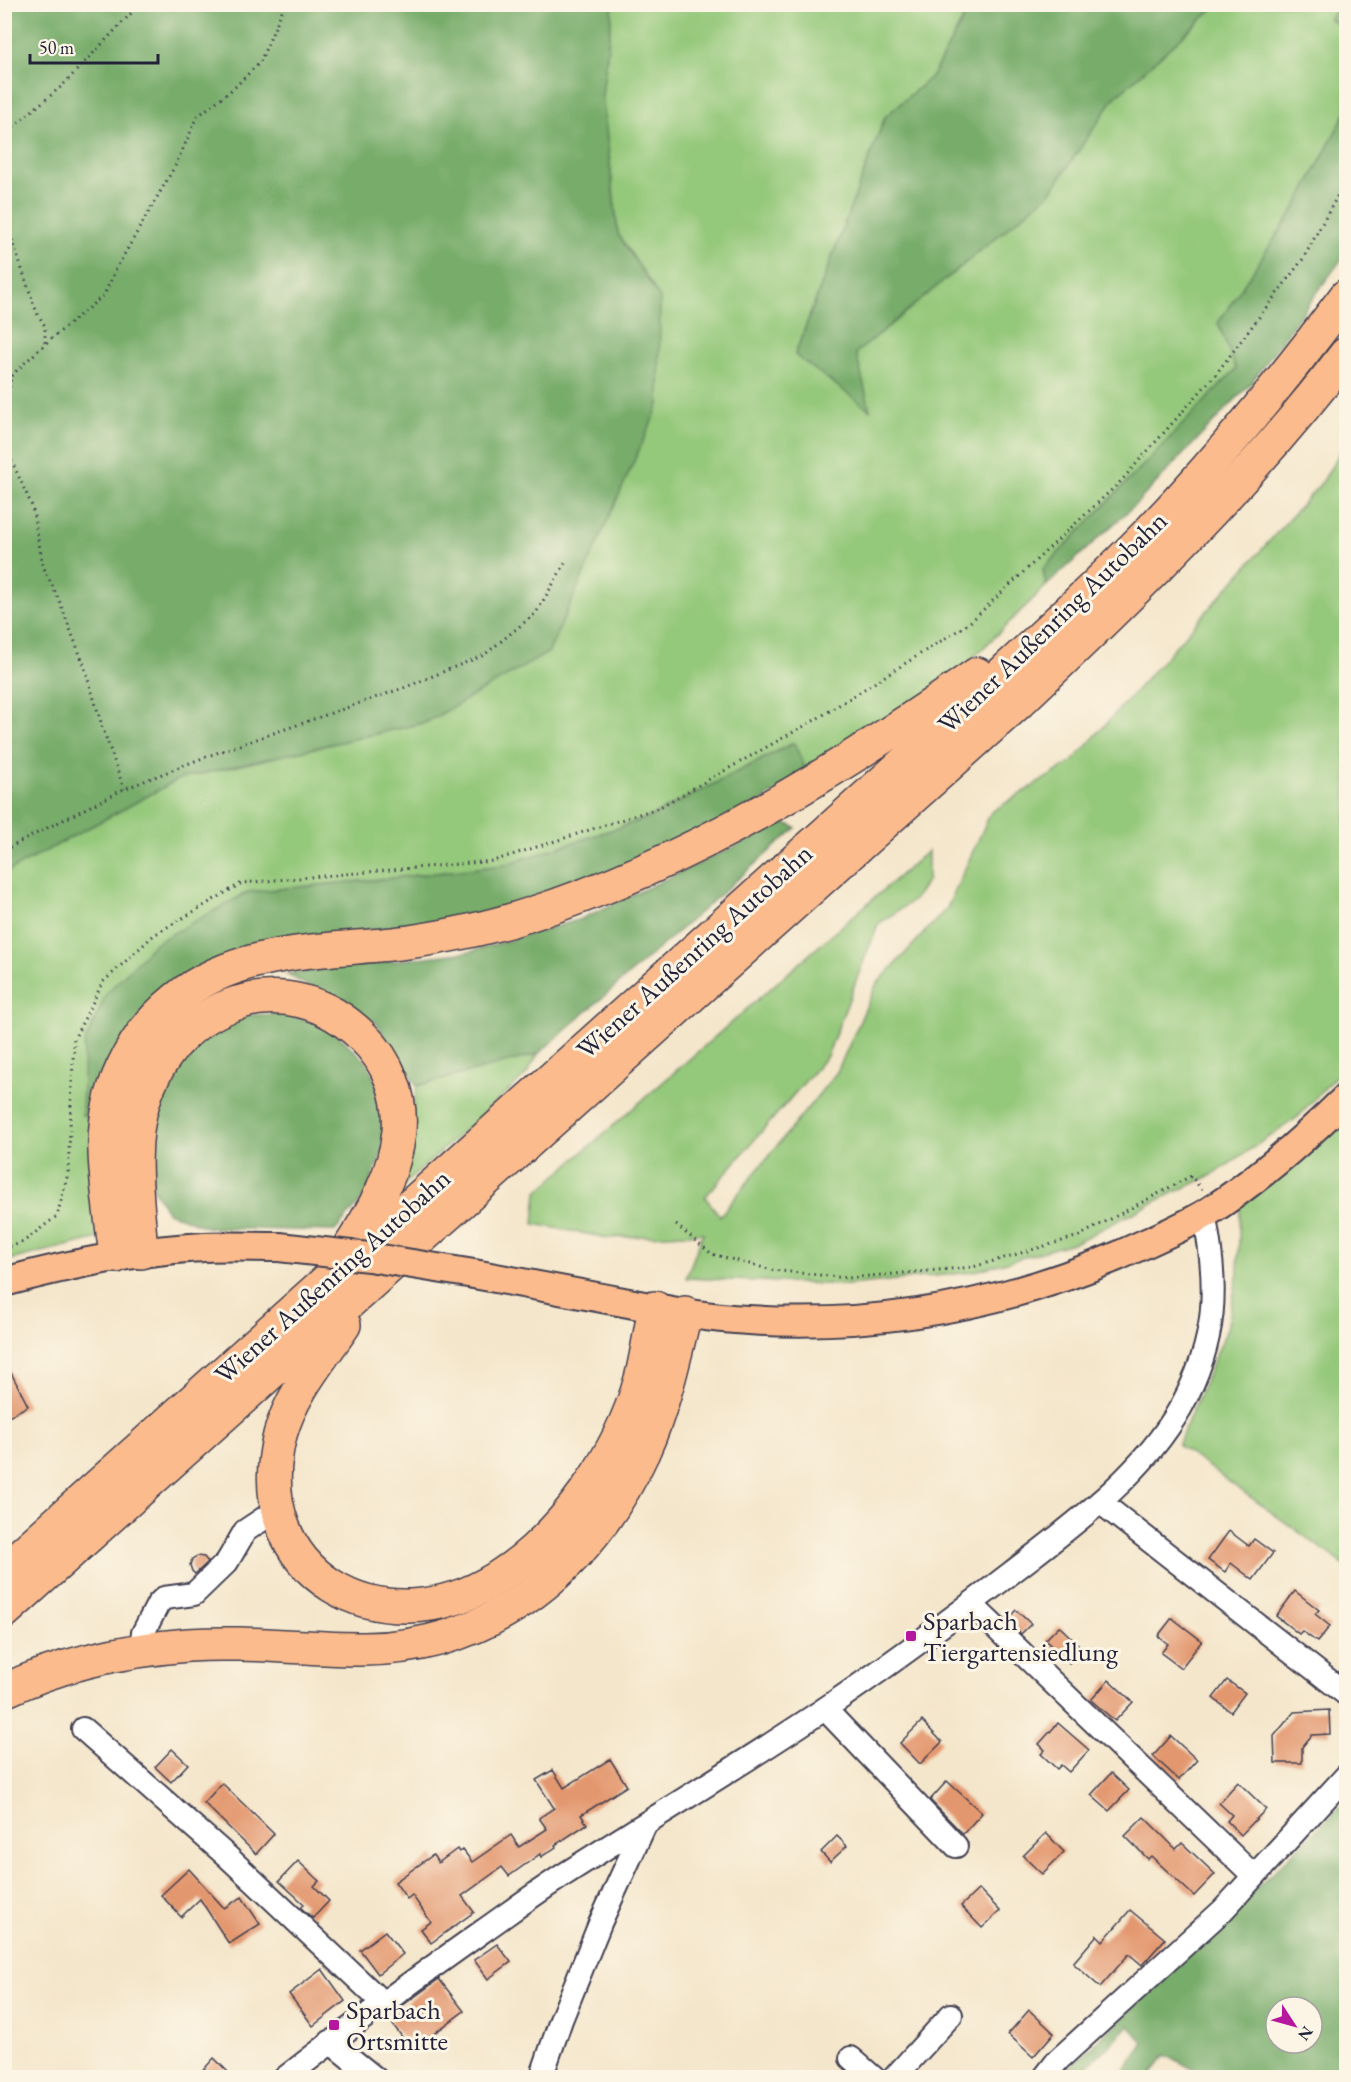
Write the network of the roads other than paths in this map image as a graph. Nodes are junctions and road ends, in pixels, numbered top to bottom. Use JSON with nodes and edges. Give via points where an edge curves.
{"nodes":[{"id":1,"x":1347,"y":296,"type":"edge"},
{"id":2,"x":1347,"y":354,"type":"edge"},
{"id":3,"x":1076,"y":604,"type":"junction"},
{"id":4,"x":1340,"y":1111,"type":"edge"},
{"id":5,"x":1204,"y":1214,"type":"junction"},
{"id":6,"x":129,"y":1254,"type":"junction"},
{"id":7,"x":332,"y":1276,"type":"junction"},
{"id":8,"x":376,"y":1281,"type":"junction"},
{"id":9,"x":4,"y":1282,"type":"edge"},
{"id":10,"x":670,"y":1311,"type":"junction"},
{"id":11,"x":1100,"y":1502,"type":"junction"},
{"id":12,"x":278,"y":1509,"type":"junction"},
{"id":13,"x":4,"y":1570,"type":"edge"},
{"id":14,"x":971,"y":1604,"type":"junction"},
{"id":15,"x":4,"y":1612,"type":"edge"},
{"id":16,"x":140,"y":1650,"type":"junction"},
{"id":17,"x":4,"y":1691,"type":"edge"},
{"id":18,"x":1347,"y":1694,"type":"edge"},
{"id":19,"x":825,"y":1709,"type":"junction"},
{"id":20,"x":84,"y":1729,"type":"dead end"},
{"id":21,"x":1347,"y":1776,"type":"edge"},
{"id":22,"x":645,"y":1825,"type":"junction"},
{"id":23,"x":956,"y":1846,"type":"dead end"},
{"id":24,"x":1254,"y":1876,"type":"junction"},
{"id":25,"x":382,"y":2002,"type":"junction"},
{"id":26,"x":951,"y":2015,"type":"dead end"},
{"id":27,"x":330,"y":2042,"type":"junction"},
{"id":28,"x":850,"y":2058,"type":"dead end"},
{"id":29,"x":546,"y":2074,"type":"edge"},
{"id":30,"x":285,"y":2078,"type":"edge"},
{"id":31,"x":375,"y":2078,"type":"edge"},
{"id":32,"x":874,"y":2078,"type":"edge"},
{"id":33,"x":894,"y":2078,"type":"edge"},
{"id":34,"x":1044,"y":2078,"type":"edge"}],
"edges":[{"from":1,"to":3,"type":"highway","name":"Wiener Außenring Autobahn","via":[[1243,429],[1147,534]]},
{"from":2,"to":8,"type":"highway","name":"Wiener Außenring Autobahn","via":[[1267,452],[1087,638]]},
{"from":3,"to":6,"type":"highway","via":[[932,705],[795,794],[645,870],[495,925],[408,942],[294,952],[257,960],[226,970],[176,999],[129,1053],[106,1124],[105,1151]]},
{"from":3,"to":7,"type":"highway","name":"Wiener Außenring Autobahn"},
{"from":4,"to":5,"type":"main road"},
{"from":5,"to":10,"type":"main road","via":[[1093,1266],[1039,1287],[974,1304],[854,1321],[746,1320]]},
{"from":5,"to":11,"type":"street","via":[[1214,1281],[1208,1343],[1198,1372],[1161,1437]]},
{"from":6,"to":7,"type":"highway","via":[[138,1126],[143,1100],[165,1055],[182,1035],[221,1008],[245,1000],[293,998],[338,1014],[372,1045],[393,1082],[399,1106],[399,1131],[386,1182]]},
{"from":6,"to":9,"type":"main road"},
{"from":6,"to":10,"type":"main road","bridge":true,"via":[[206,1247],[279,1247],[474,1274]]},
{"from":7,"to":13,"type":"highway","name":"Wiener Außenring Autobahn"},
{"from":8,"to":12,"type":"highway","via":[[292,1405],[275,1459]]},
{"from":8,"to":15,"type":"highway","name":"Wiener Außenring Autobahn"},
{"from":10,"to":12,"type":"highway","via":[[627,1419],[595,1477],[547,1536],[524,1558],[479,1588],[419,1606],[371,1603],[349,1596],[312,1570],[297,1552]]},
{"from":10,"to":16,"type":"highway","via":[[658,1413],[626,1485],[560,1572],[503,1614],[441,1639],[407,1646],[365,1649],[190,1645]]},
{"from":11,"to":14,"type":"street"},
{"from":11,"to":18,"type":"street"},
{"from":12,"to":16,"type":"street","via":[[245,1531],[227,1562],[194,1594],[164,1598],[158,1604],[143,1633]]},
{"from":14,"to":19,"type":"street"},
{"from":14,"to":24,"type":"street"},
{"from":16,"to":17,"type":"highway","via":[[68,1666]]},
{"from":19,"to":22,"type":"street"},
{"from":19,"to":23,"type":"street"},
{"from":20,"to":25,"type":"street"},
{"from":21,"to":24,"type":"street"},
{"from":22,"to":25,"type":"street","via":[[562,1875]]},
{"from":22,"to":29,"type":"street","via":[[561,2020]]},
{"from":24,"to":34,"type":"street","via":[[1223,1910],[1058,2060]]},
{"from":25,"to":27,"type":"street"},
{"from":26,"to":33,"type":"street"},
{"from":27,"to":30,"type":"street"},
{"from":27,"to":31,"type":"street"},
{"from":28,"to":32,"type":"street"}]}
